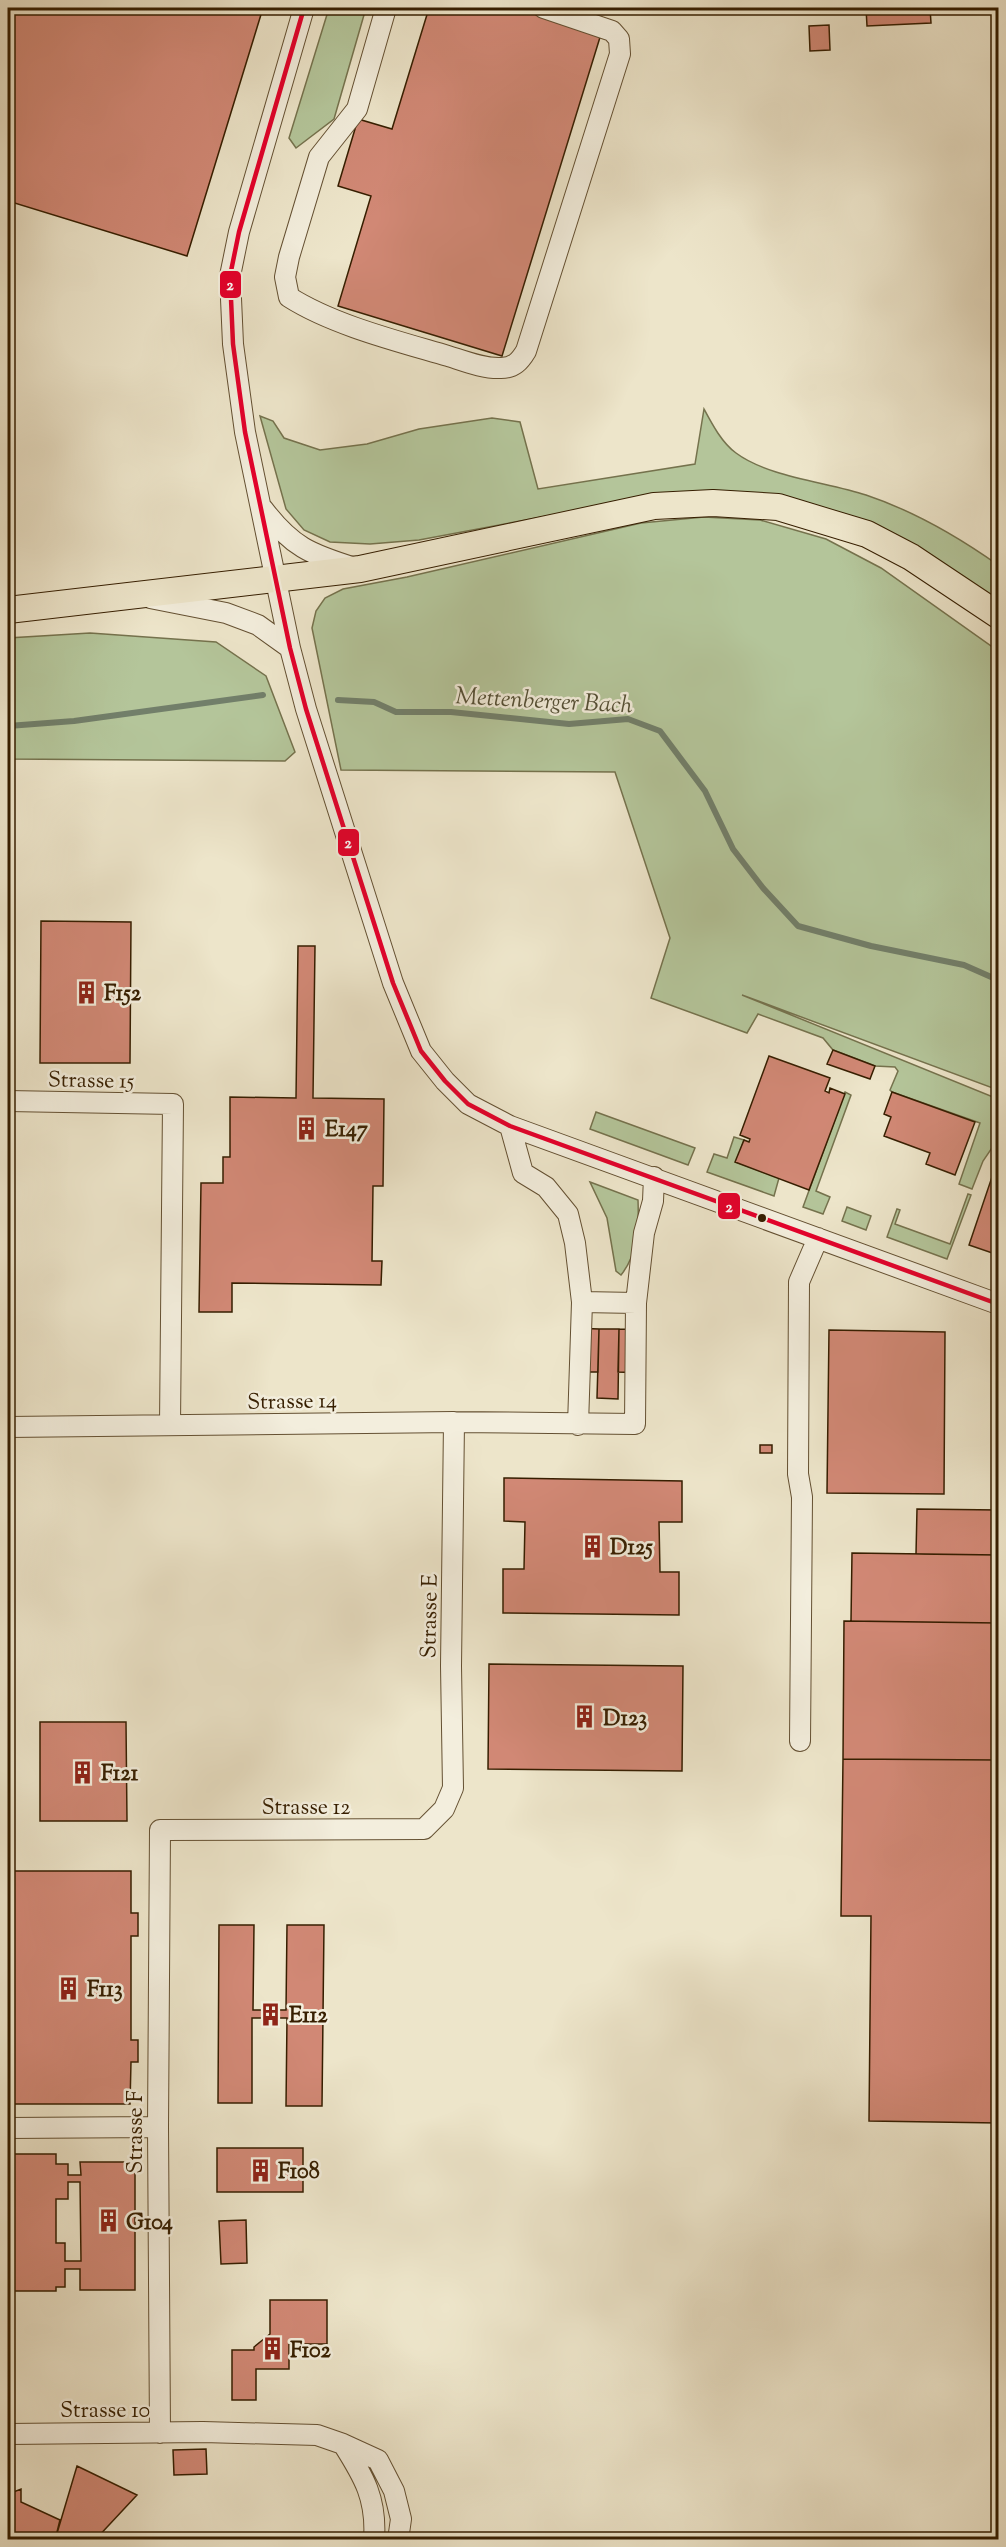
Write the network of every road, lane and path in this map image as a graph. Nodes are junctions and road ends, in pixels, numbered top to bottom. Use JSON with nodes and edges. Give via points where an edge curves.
{"nodes":[{"id":1,"x":304,"y":8,"type":"edge"},
{"id":2,"x":386,"y":8,"type":"edge"},
{"id":3,"x":544,"y":8,"type":"edge"},
{"id":4,"x":261,"y":506,"type":"junction"},
{"id":5,"x":360,"y":569,"type":"junction"},
{"id":6,"x":277,"y":580,"type":"junction"},
{"id":7,"x":139,"y":596,"type":"junction"},
{"id":8,"x":8,"y":610,"type":"edge"},
{"id":9,"x":999,"y":615,"type":"edge"},
{"id":10,"x":290,"y":648,"type":"junction"},
{"id":11,"x":8,"y":1101,"type":"edge"},
{"id":12,"x":510,"y":1126,"type":"junction"},
{"id":13,"x":654,"y":1177,"type":"junction"},
{"id":14,"x":818,"y":1238,"type":"junction"},
{"id":15,"x":582,"y":1302,"type":"junction"},
{"id":16,"x":636,"y":1303,"type":"junction"},
{"id":17,"x":999,"y":1304,"type":"edge"},
{"id":18,"x":454,"y":1422,"type":"junction"},
{"id":19,"x":170,"y":1425,"type":"junction"},
{"id":20,"x":578,"y":1425,"type":"junction"},
{"id":21,"x":8,"y":1426,"type":"edge"},
{"id":22,"x":800,"y":1741,"type":"dead end"},
{"id":23,"x":444,"y":1809,"type":"joint"},
{"id":24,"x":160,"y":1830,"type":"joint"},
{"id":25,"x":158,"y":2127,"type":"junction"},
{"id":26,"x":8,"y":2128,"type":"edge"},
{"id":27,"x":160,"y":2433,"type":"junction"},
{"id":28,"x":8,"y":2434,"type":"edge"},
{"id":29,"x":342,"y":2444,"type":"junction"},
{"id":30,"x":374,"y":2540,"type":"edge"},
{"id":31,"x":398,"y":2540,"type":"edge"}],
"edges":[{"from":1,"to":4,"type":"street","via":[[239,232],[230,276],[239,398]]},
{"from":2,"to":3,"type":"street","via":[[357,109],[319,157],[289,257],[285,277],[289,297],[309,310],[405,344],[502,369],[517,364],[526,351],[620,54],[619,39],[612,31]]},
{"from":4,"to":5,"type":"street","via":[[281,532],[314,555]]},
{"from":4,"to":6,"type":"street"},
{"from":5,"to":6,"type":"main road"},
{"from":5,"to":9,"type":"main road","via":[[654,506],[713,503],[778,507],[867,534],[911,557]]},
{"from":6,"to":7,"type":"main road"},
{"from":6,"to":10,"type":"street"},
{"from":7,"to":8,"type":"main road"},
{"from":7,"to":10,"type":"street","via":[[226,613],[258,625]]},
{"from":10,"to":12,"type":"street","via":[[393,983],[421,1051],[468,1104]]},
{"from":11,"to":19,"type":"street","name":"Strasse 15","via":[[173,1104]]},
{"from":12,"to":13,"type":"street"},
{"from":12,"to":15,"type":"street","via":[[523,1173],[546,1187],[568,1214]]},
{"from":13,"to":14,"type":"street"},
{"from":13,"to":16,"type":"street"},
{"from":14,"to":17,"type":"street"},
{"from":14,"to":22,"type":"street","via":[[799,1282]]},
{"from":15,"to":16,"type":"street"},
{"from":15,"to":20,"type":"street"},
{"from":16,"to":20,"type":"street","name":"Strasse 14","via":[[635,1424]]},
{"from":18,"to":19,"type":"street","name":"Strasse 14"},
{"from":18,"to":20,"type":"street","name":"Strasse 14"},
{"from":18,"to":23,"type":"street","name":"Strasse E","via":[[453,1788]]},
{"from":19,"to":21,"type":"street","name":"Strasse 14"},
{"from":23,"to":24,"type":"street","name":"Strasse 12","via":[[424,1829]]},
{"from":24,"to":25,"type":"street","name":"Strasse F"},
{"from":25,"to":26,"type":"street"},
{"from":25,"to":27,"type":"street","name":"Strasse F"},
{"from":27,"to":28,"type":"street","name":"Strasse 10"},
{"from":27,"to":29,"type":"street","name":"Strasse 10","via":[[317,2435]]},
{"from":29,"to":30,"type":"street","via":[[364,2478],[375,2512]]},
{"from":29,"to":31,"type":"street","name":"Strasse 10","via":[[378,2460],[394,2491],[400,2519]]}]}
